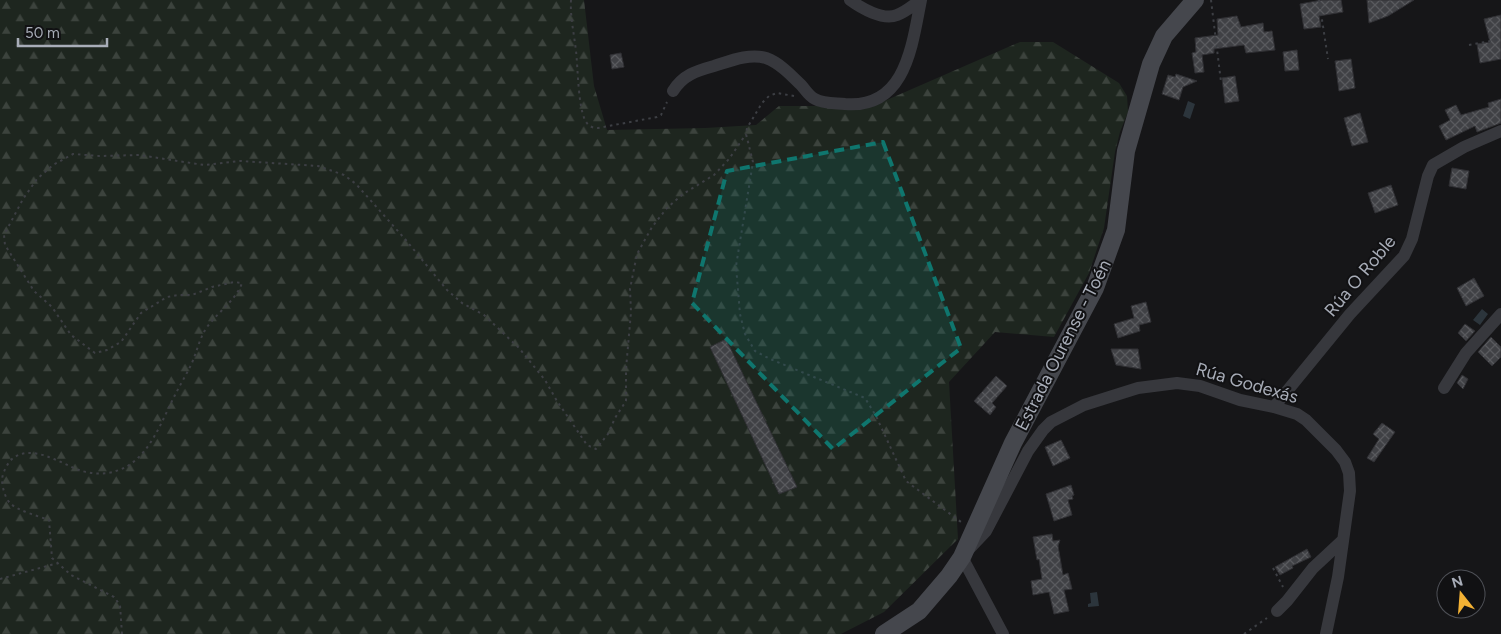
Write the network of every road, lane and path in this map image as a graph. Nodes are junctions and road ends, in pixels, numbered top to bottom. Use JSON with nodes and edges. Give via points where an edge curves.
{"nodes":[{"id":1,"x":571,"y":0,"type":"edge"},
{"id":2,"x":850,"y":0,"type":"edge"},
{"id":3,"x":921,"y":0,"type":"edge"},
{"id":4,"x":1194,"y":0,"type":"edge"},
{"id":5,"x":1211,"y":0,"type":"edge"},
{"id":6,"x":1319,"y":0,"type":"edge"},
{"id":7,"x":1501,"y":39,"type":"edge"},
{"id":8,"x":1469,"y":45,"type":"dead end"},
{"id":9,"x":1328,"y":59,"type":"dead end"},
{"id":10,"x":1221,"y":82,"type":"dead end"},
{"id":11,"x":673,"y":91,"type":"joint"},
{"id":12,"x":816,"y":100,"type":"junction"},
{"id":13,"x":1501,"y":130,"type":"edge"},
{"id":14,"x":746,"y":134,"type":"junction"},
{"id":15,"x":1501,"y":314,"type":"edge"},
{"id":16,"x":1444,"y":388,"type":"dead end"},
{"id":17,"x":1274,"y":407,"type":"junction"},
{"id":18,"x":974,"y":531,"type":"junction"},
{"id":19,"x":1342,"y":541,"type":"junction"},
{"id":20,"x":963,"y":555,"type":"junction"},
{"id":21,"x":58,"y":563,"type":"junction"},
{"id":22,"x":1273,"y":568,"type":"dead end"},
{"id":23,"x":0,"y":579,"type":"edge"},
{"id":24,"x":1292,"y":596,"type":"junction"},
{"id":25,"x":1277,"y":611,"type":"joint"},
{"id":26,"x":122,"y":634,"type":"edge"},
{"id":27,"x":884,"y":634,"type":"edge"},
{"id":28,"x":1003,"y":634,"type":"edge"},
{"id":29,"x":1244,"y":634,"type":"edge"},
{"id":30,"x":1326,"y":634,"type":"edge"}],
"edges":[{"from":1,"to":11,"type":"path","via":[[583,112],[588,125],[598,128],[657,118]]},
{"from":2,"to":3,"type":"street","via":[[870,11],[893,17]]},
{"from":3,"to":12,"type":"street","via":[[908,61],[891,88],[866,104]]},
{"from":4,"to":18,"type":"street","name":"Estrada Ourense - Toén","via":[[1164,36],[1151,64],[1126,151],[1116,230],[1098,280],[1013,443]]},
{"from":5,"to":10,"type":"path"},
{"from":6,"to":9,"type":"path"},
{"from":7,"to":8,"type":"path"},
{"from":11,"to":12,"type":"street","via":[[691,74],[734,60],[760,57],[777,64]]},
{"from":12,"to":14,"type":"path","via":[[776,93],[768,96]]},
{"from":13,"to":17,"type":"street","name":"Rúa O Roble","via":[[1434,165],[1404,256],[1350,314]]},
{"from":14,"to":18,"type":"path","via":[[753,162],[736,266],[744,334],[755,351],[770,359],[865,398],[906,481]]},
{"from":14,"to":21,"type":"path","via":[[714,175],[667,208],[637,254],[630,289],[626,402],[596,449],[587,445],[545,380],[519,348],[484,315],[447,290],[364,192],[344,175],[318,166],[240,161],[204,165],[139,155],[73,154],[53,165],[37,179],[23,199],[4,235],[5,245],[34,291],[52,307],[71,335],[94,353],[121,342],[141,313],[167,297],[192,295],[212,287],[242,283],[198,342],[191,364],[154,436],[145,451],[129,465],[104,474],[92,473],[36,453],[17,455],[7,464],[2,479],[4,492],[10,503],[49,520],[52,558]]},
{"from":15,"to":16,"type":"street","via":[[1460,360]]},
{"from":17,"to":19,"type":"street","name":"Rúa Godexás","via":[[1306,420],[1345,462],[1350,482]]},
{"from":17,"to":20,"type":"street","name":"Rúa Godexás","via":[[1240,400],[1200,386],[1177,383],[1138,388],[1084,405],[1043,430],[1028,451],[986,531]]},
{"from":18,"to":20,"type":"street","name":"Estrada Ourense - Toén"},
{"from":19,"to":24,"type":"street","via":[[1313,568]]},
{"from":19,"to":30,"type":"street","name":"Rúa Godexás"},
{"from":20,"to":27,"type":"street","name":"Estrada Ourense - Toén","via":[[919,611]]},
{"from":20,"to":28,"type":"street"},
{"from":21,"to":23,"type":"path"},
{"from":21,"to":26,"type":"path","via":[[71,575],[114,598],[120,605]]},
{"from":22,"to":24,"type":"path"},
{"from":24,"to":25,"type":"street"},
{"from":25,"to":29,"type":"path"}]}
